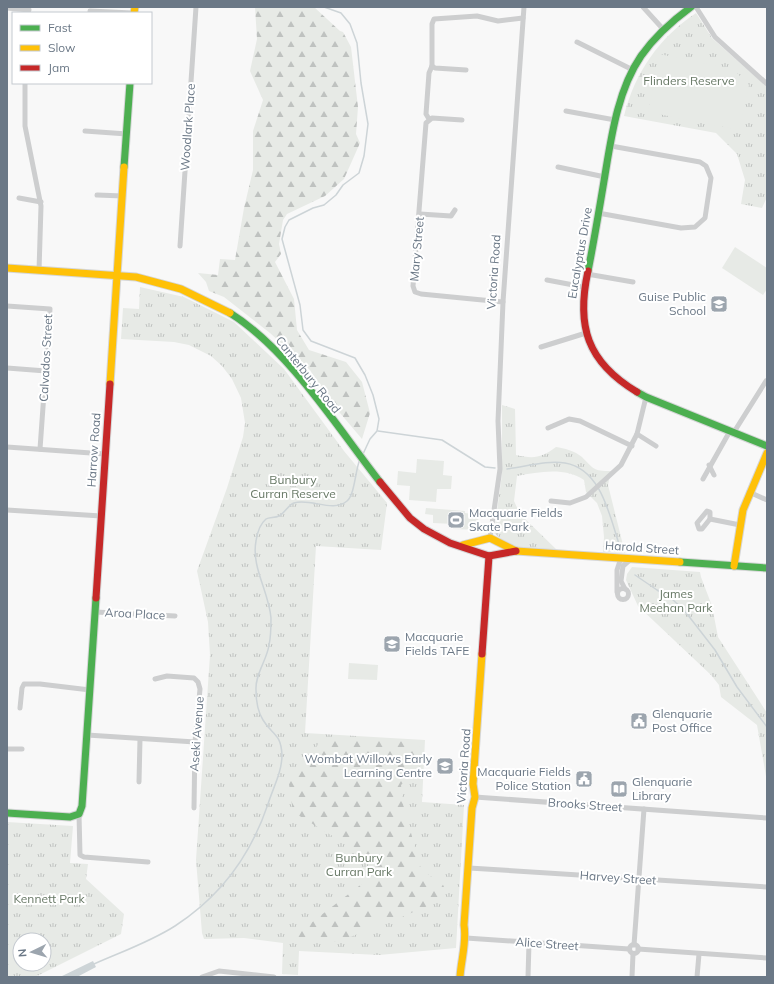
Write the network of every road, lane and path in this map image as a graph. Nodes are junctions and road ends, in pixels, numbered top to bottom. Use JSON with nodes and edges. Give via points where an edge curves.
{"nodes":[{"id":1,"x":196,"y":7,"type":"edge"},
{"id":2,"x":524,"y":7,"type":"edge"},
{"id":3,"x":643,"y":7,"type":"edge"},
{"id":4,"x":692,"y":7,"type":"edge"},
{"id":5,"x":696,"y":7,"type":"edge"},
{"id":6,"x":7,"y":8,"type":"edge"},
{"id":7,"x":29,"y":10,"type":"edge"},
{"id":8,"x":90,"y":11,"type":"dead end"},
{"id":9,"x":112,"y":12,"type":"edge"},
{"id":10,"x":523,"y":18,"type":"junction"},
{"id":11,"x":663,"y":29,"type":"junction"},
{"id":12,"x":577,"y":42,"type":"dead end"},
{"id":13,"x":432,"y":66,"type":"junction"},
{"id":14,"x":466,"y":70,"type":"dead end"},
{"id":15,"x":633,"y":70,"type":"junction"},
{"id":16,"x":25,"y":84,"type":"edge"},
{"id":17,"x":130,"y":84,"type":"edge"},
{"id":18,"x":767,"y":84,"type":"edge"},
{"id":19,"x":566,"y":111,"type":"dead end"},
{"id":20,"x":431,"y":118,"type":"junction"},
{"id":21,"x":462,"y":120,"type":"dead end"},
{"id":22,"x":616,"y":120,"type":"junction"},
{"id":23,"x":86,"y":131,"type":"dead end"},
{"id":24,"x":127,"y":134,"type":"junction"},
{"id":25,"x":611,"y":146,"type":"junction"},
{"id":26,"x":558,"y":168,"type":"dead end"},
{"id":27,"x":605,"y":177,"type":"junction"},
{"id":28,"x":98,"y":195,"type":"dead end"},
{"id":29,"x":122,"y":196,"type":"junction"},
{"id":30,"x":19,"y":198,"type":"dead end"},
{"id":31,"x":41,"y":202,"type":"junction"},
{"id":32,"x":455,"y":210,"type":"dead end"},
{"id":33,"x":598,"y":212,"type":"junction"},
{"id":34,"x":420,"y":214,"type":"junction"},
{"id":35,"x":180,"y":246,"type":"dead end"},
{"id":36,"x":7,"y":268,"type":"edge"},
{"id":37,"x":39,"y":271,"type":"junction"},
{"id":38,"x":587,"y":274,"type":"junction"},
{"id":39,"x":117,"y":276,"type":"junction"},
{"id":40,"x":547,"y":280,"type":"dead end"},
{"id":41,"x":633,"y":282,"type":"dead end"},
{"id":42,"x":584,"y":287,"type":"junction"},
{"id":43,"x":503,"y":302,"type":"junction"},
{"id":44,"x":7,"y":306,"type":"edge"},
{"id":45,"x":586,"y":333,"type":"junction"},
{"id":46,"x":541,"y":347,"type":"dead end"},
{"id":47,"x":7,"y":368,"type":"edge"},
{"id":48,"x":46,"y":371,"type":"junction"},
{"id":49,"x":766,"y":381,"type":"edge"},
{"id":50,"x":646,"y":397,"type":"junction"},
{"id":51,"x":548,"y":428,"type":"dead end"},
{"id":52,"x":732,"y":432,"type":"junction"},
{"id":53,"x":637,"y":434,"type":"junction"},
{"id":54,"x":632,"y":446,"type":"junction"},
{"id":55,"x":656,"y":446,"type":"dead end"},
{"id":56,"x":767,"y":446,"type":"edge"},
{"id":57,"x":7,"y":447,"type":"edge"},
{"id":58,"x":40,"y":449,"type":"junction"},
{"id":59,"x":767,"y":453,"type":"edge"},
{"id":60,"x":105,"y":454,"type":"junction"},
{"id":61,"x":709,"y":465,"type":"junction"},
{"id":62,"x":714,"y":475,"type":"dead end"},
{"id":63,"x":703,"y":479,"type":"dead end"},
{"id":64,"x":749,"y":492,"type":"junction"},
{"id":65,"x":767,"y":500,"type":"edge"},
{"id":66,"x":551,"y":501,"type":"dead end"},
{"id":67,"x":7,"y":510,"type":"edge"},
{"id":68,"x":102,"y":516,"type":"junction"},
{"id":69,"x":710,"y":519,"type":"dead end"},
{"id":70,"x":740,"y":525,"type":"junction"},
{"id":71,"x":490,"y":540,"type":"junction"},
{"id":72,"x":461,"y":545,"type":"junction"},
{"id":73,"x":516,"y":551,"type":"junction"},
{"id":74,"x":489,"y":554,"type":"junction"},
{"id":75,"x":608,"y":557,"type":"junction"},
{"id":76,"x":621,"y":558,"type":"junction"},
{"id":77,"x":632,"y":559,"type":"junction"},
{"id":78,"x":623,"y":566,"type":"junction"},
{"id":79,"x":734,"y":566,"type":"junction"},
{"id":80,"x":767,"y":568,"type":"edge"},
{"id":81,"x":617,"y":570,"type":"junction"},
{"id":82,"x":625,"y":589,"type":"junction"},
{"id":83,"x":617,"y":592,"type":"junction"},
{"id":84,"x":95,"y":612,"type":"junction"},
{"id":85,"x":175,"y":616,"type":"dead end"},
{"id":86,"x":155,"y":679,"type":"dead end"},
{"id":87,"x":90,"y":690,"type":"junction"},
{"id":88,"x":20,"y":708,"type":"dead end"},
{"id":89,"x":87,"y":735,"type":"junction"},
{"id":90,"x":140,"y":739,"type":"junction"},
{"id":91,"x":195,"y":742,"type":"junction"},
{"id":92,"x":7,"y":748,"type":"edge"},
{"id":93,"x":22,"y":749,"type":"dead end"},
{"id":94,"x":139,"y":782,"type":"dead end"},
{"id":95,"x":475,"y":797,"type":"junction"},
{"id":96,"x":194,"y":808,"type":"dead end"},
{"id":97,"x":644,"y":809,"type":"junction"},
{"id":98,"x":7,"y":813,"type":"edge"},
{"id":99,"x":77,"y":815,"type":"junction"},
{"id":100,"x":767,"y":818,"type":"edge"},
{"id":101,"x":148,"y":862,"type":"dead end"},
{"id":102,"x":469,"y":868,"type":"junction"},
{"id":103,"x":639,"y":879,"type":"junction"},
{"id":104,"x":767,"y":887,"type":"edge"},
{"id":105,"x":466,"y":938,"type":"junction"},
{"id":106,"x":529,"y":943,"type":"junction"},
{"id":107,"x":634,"y":945,"type":"junction"},
{"id":108,"x":629,"y":949,"type":"junction"},
{"id":109,"x":638,"y":949,"type":"junction"},
{"id":110,"x":633,"y":954,"type":"junction"},
{"id":111,"x":699,"y":954,"type":"junction"},
{"id":112,"x":767,"y":958,"type":"edge"},
{"id":113,"x":202,"y":977,"type":"edge"},
{"id":114,"x":274,"y":977,"type":"edge"},
{"id":115,"x":460,"y":977,"type":"edge"},
{"id":116,"x":528,"y":977,"type":"edge"},
{"id":117,"x":632,"y":977,"type":"edge"},
{"id":118,"x":697,"y":977,"type":"edge"}],
"edges":[{"from":1,"to":35,"type":"street","name":"Woodlark Place"},
{"from":2,"to":10,"type":"street","name":"Victoria Road"},
{"from":3,"to":11,"type":"street"},
{"from":4,"to":11,"type":"street","name":"Eucalyptus Drive"},
{"from":5,"to":18,"type":"street","via":[[715,37]]},
{"from":6,"to":7,"type":"street"},
{"from":8,"to":9,"type":"street"},
{"from":10,"to":13,"type":"street","name":"Mary Street","via":[[498,21],[477,16],[456,16],[434,19]]},
{"from":10,"to":43,"type":"street","name":"Victoria Road"},
{"from":11,"to":15,"type":"street","name":"Eucalyptus Drive","via":[[647,47]]},
{"from":12,"to":15,"type":"street"},
{"from":13,"to":14,"type":"street"},
{"from":13,"to":20,"type":"street","name":"Mary Street","via":[[429,73],[426,114]]},
{"from":15,"to":22,"type":"street","name":"Eucalyptus Drive","via":[[619,103]]},
{"from":16,"to":31,"type":"street","via":[[25,126]]},
{"from":17,"to":24,"type":"street","name":"Harrow Road"},
{"from":19,"to":22,"type":"street"},
{"from":20,"to":21,"type":"street"},
{"from":20,"to":34,"type":"street","name":"Mary Street","via":[[426,123]]},
{"from":22,"to":25,"type":"street","name":"Eucalyptus Drive"},
{"from":23,"to":24,"type":"street"},
{"from":24,"to":29,"type":"street","name":"Harrow Road"},
{"from":25,"to":27,"type":"street","name":"Eucalyptus Drive"},
{"from":25,"to":33,"type":"street","via":[[700,162],[706,166],[710,171],[711,186],[705,218],[695,227],[681,228]]},
{"from":26,"to":27,"type":"street"},
{"from":27,"to":33,"type":"street","name":"Eucalyptus Drive"},
{"from":28,"to":29,"type":"street"},
{"from":29,"to":39,"type":"street","name":"Harrow Road"},
{"from":30,"to":31,"type":"street"},
{"from":31,"to":37,"type":"street"},
{"from":32,"to":34,"type":"street","via":[[451,216]]},
{"from":33,"to":38,"type":"street","name":"Eucalyptus Drive"},
{"from":34,"to":43,"type":"street","name":"Mary Street","via":[[413,286],[416,292]]},
{"from":36,"to":37,"type":"street","name":"Canterbury Road"},
{"from":37,"to":39,"type":"street","name":"Canterbury Road"},
{"from":38,"to":41,"type":"street"},
{"from":38,"to":42,"type":"street","name":"Eucalyptus Drive"},
{"from":39,"to":60,"type":"street","name":"Harrow Road"},
{"from":39,"to":72,"type":"street","name":"Canterbury Road","via":[[143,278],[181,289],[242,320],[275,350],[410,518],[424,529]]},
{"from":40,"to":42,"type":"street"},
{"from":42,"to":45,"type":"street","name":"Eucalyptus Drive","via":[[582,302]]},
{"from":43,"to":71,"type":"street","name":"Victoria Road","via":[[498,421],[500,469]]},
{"from":44,"to":48,"type":"street","name":"Calvados Street","via":[[50,309]]},
{"from":45,"to":46,"type":"street"},
{"from":45,"to":50,"type":"street","name":"Eucalyptus Drive","via":[[593,351],[607,371],[626,387]]},
{"from":47,"to":48,"type":"street"},
{"from":48,"to":58,"type":"street","name":"Calvados Street"},
{"from":49,"to":52,"type":"street"},
{"from":50,"to":52,"type":"street","name":"Eucalyptus Drive"},
{"from":50,"to":53,"type":"street"},
{"from":51,"to":54,"type":"street","via":[[569,419],[580,421]]},
{"from":52,"to":56,"type":"street","name":"Eucalyptus Drive"},
{"from":52,"to":61,"type":"street"},
{"from":53,"to":54,"type":"street"},
{"from":53,"to":55,"type":"street"},
{"from":54,"to":66,"type":"street","via":[[621,465],[586,497],[570,503]]},
{"from":57,"to":58,"type":"street"},
{"from":58,"to":60,"type":"street"},
{"from":59,"to":64,"type":"street"},
{"from":60,"to":68,"type":"street","name":"Harrow Road"},
{"from":61,"to":62,"type":"street"},
{"from":61,"to":63,"type":"street"},
{"from":64,"to":65,"type":"street"},
{"from":64,"to":70,"type":"street"},
{"from":67,"to":68,"type":"street"},
{"from":68,"to":84,"type":"street","name":"Harrow Road"},
{"from":69,"to":70,"type":"street"},
{"from":70,"to":79,"type":"street"},
{"from":71,"to":72,"type":"street"},
{"from":71,"to":73,"type":"street","name":"Harold Street"},
{"from":71,"to":74,"type":"street","via":[[481,546]]},
{"from":71,"to":74,"type":"street","via":[[498,548]]},
{"from":72,"to":74,"type":"street","name":"Canterbury Road"},
{"from":73,"to":74,"type":"street","name":"Harold Street"},
{"from":73,"to":75,"type":"street","name":"Harold Street"},
{"from":74,"to":95,"type":"street","name":"Victoria Road","via":[[473,784]]},
{"from":75,"to":76,"type":"street","name":"Harold Street"},
{"from":75,"to":81,"type":"street","via":[[613,560]]},
{"from":76,"to":77,"type":"street","name":"Harold Street"},
{"from":76,"to":78,"type":"street"},
{"from":76,"to":81,"type":"street"},
{"from":77,"to":78,"type":"street"},
{"from":77,"to":79,"type":"street","name":"Harold Street"},
{"from":78,"to":82,"type":"street","via":[[621,581]]},
{"from":79,"to":80,"type":"street","name":"Harold Street"},
{"from":81,"to":83,"type":"street"},
{"from":82,"to":83,"type":"street"},
{"from":82,"to":83,"type":"street","via":[[628,593],[625,599],[618,598]]},
{"from":84,"to":85,"type":"street","name":"Aroa Place"},
{"from":84,"to":87,"type":"street","name":"Harrow Road"},
{"from":86,"to":91,"type":"street","name":"Aseki Avenue","via":[[167,676],[194,678],[198,682],[200,688]]},
{"from":87,"to":88,"type":"street","via":[[24,684]]},
{"from":87,"to":89,"type":"street","name":"Harrow Road"},
{"from":89,"to":90,"type":"street"},
{"from":89,"to":99,"type":"street","name":"Harrow Road","via":[[82,806]]},
{"from":90,"to":91,"type":"street"},
{"from":90,"to":94,"type":"street"},
{"from":91,"to":96,"type":"street","name":"Aseki Avenue"},
{"from":92,"to":93,"type":"street"},
{"from":95,"to":97,"type":"street","name":"Brooks Street"},
{"from":95,"to":102,"type":"street","name":"Victoria Road","via":[[471,813]]},
{"from":97,"to":100,"type":"street","name":"Brooks Street"},
{"from":97,"to":103,"type":"street"},
{"from":98,"to":99,"type":"street"},
{"from":99,"to":101,"type":"street","via":[[80,855]]},
{"from":102,"to":103,"type":"street","name":"Harvey Street"},
{"from":102,"to":105,"type":"street","name":"Victoria Road","via":[[464,925]]},
{"from":103,"to":104,"type":"street","name":"Harvey Street"},
{"from":103,"to":107,"type":"street"},
{"from":105,"to":106,"type":"street","name":"Alice Street"},
{"from":105,"to":115,"type":"street","name":"Victoria Road"},
{"from":106,"to":108,"type":"street","name":"Alice Street"},
{"from":106,"to":116,"type":"street"},
{"from":107,"to":108,"type":"street"},
{"from":107,"to":109,"type":"street"},
{"from":108,"to":110,"type":"street"},
{"from":109,"to":110,"type":"street"},
{"from":109,"to":111,"type":"street"},
{"from":110,"to":117,"type":"street"},
{"from":111,"to":112,"type":"street"},
{"from":111,"to":118,"type":"street"},
{"from":113,"to":114,"type":"street","via":[[218,971]]}]}
